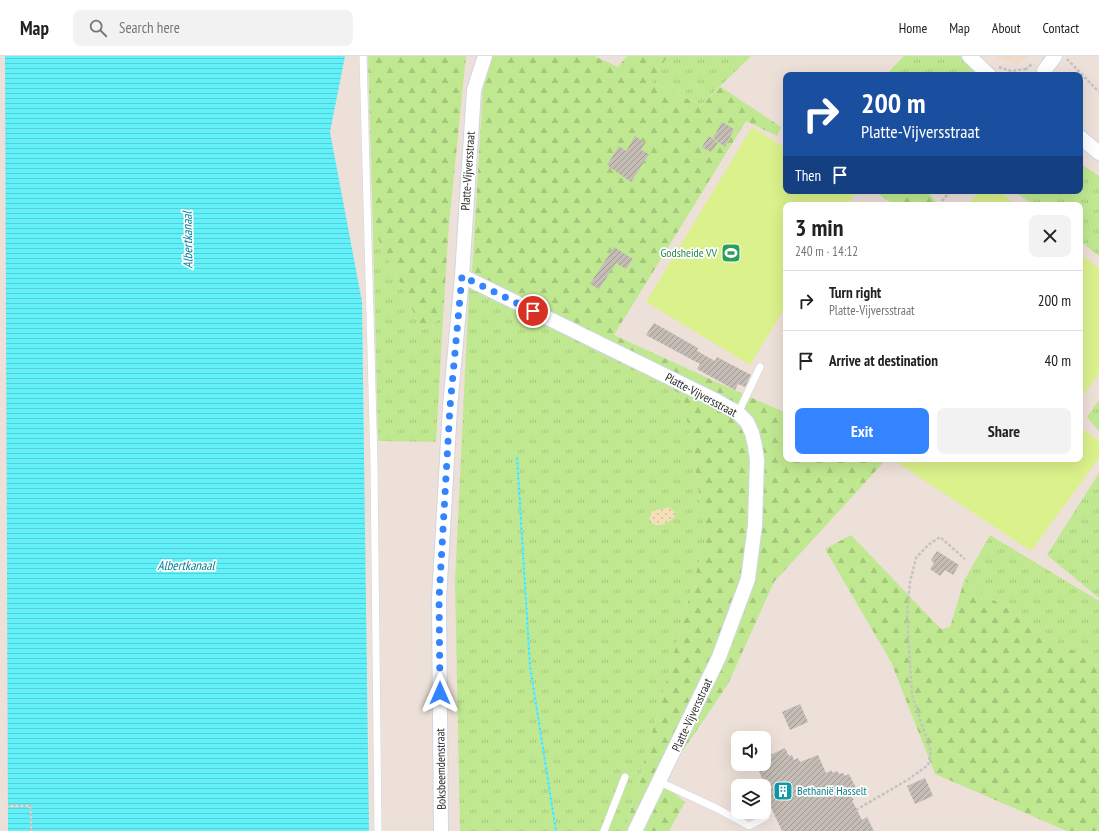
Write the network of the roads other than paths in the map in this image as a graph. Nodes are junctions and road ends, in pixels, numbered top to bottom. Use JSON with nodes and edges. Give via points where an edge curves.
{"nodes":[{"id":1,"x":363,"y":56,"type":"edge"},
{"id":2,"x":485,"y":56,"type":"edge"},
{"id":3,"x":969,"y":56,"type":"edge"},
{"id":4,"x":1055,"y":56,"type":"edge"},
{"id":5,"x":992,"y":70,"type":"edge"},
{"id":6,"x":1044,"y":72,"type":"edge"},
{"id":7,"x":1083,"y":140,"type":"edge"},
{"id":8,"x":1099,"y":153,"type":"edge"},
{"id":9,"x":462,"y":276,"type":"junction"},
{"id":10,"x":760,"y":367,"type":"dead end"},
{"id":11,"x":738,"y":413,"type":"junction"},
{"id":12,"x":626,"y":777,"type":"dead end"},
{"id":13,"x":660,"y":782,"type":"junction"},
{"id":14,"x":731,"y":816,"type":"edge"},
{"id":15,"x":736,"y":819,"type":"edge"},
{"id":16,"x":762,"y":819,"type":"edge"},
{"id":17,"x":378,"y":831,"type":"edge"},
{"id":18,"x":441,"y":831,"type":"edge"},
{"id":19,"x":604,"y":831,"type":"edge"},
{"id":20,"x":635,"y":831,"type":"edge"}],
"edges":[{"from":1,"to":17,"type":"lane","via":[[374,463]]},
{"from":2,"to":9,"type":"street","name":"Platte-Vijversstraat","via":[[474,90]]},
{"from":3,"to":5,"type":"street"},
{"from":4,"to":6,"type":"street"},
{"from":7,"to":8,"type":"street"},
{"from":9,"to":11,"type":"street","name":"Platte-Vijversstraat"},
{"from":9,"to":18,"type":"street","name":"Boksbeemdenstraat","via":[[450,407],[439,599]]},
{"from":10,"to":11,"type":"lane"},
{"from":11,"to":13,"type":"street","name":"Platte-Vijversstraat","via":[[747,422],[752,434],[757,460],[755,525],[748,579],[719,656]]},
{"from":12,"to":19,"type":"lane"},
{"from":13,"to":14,"type":"lane"},
{"from":13,"to":20,"type":"street","name":"Platte-Vijversstraat"},
{"from":15,"to":16,"type":"lane","via":[[749,826]]}]}
